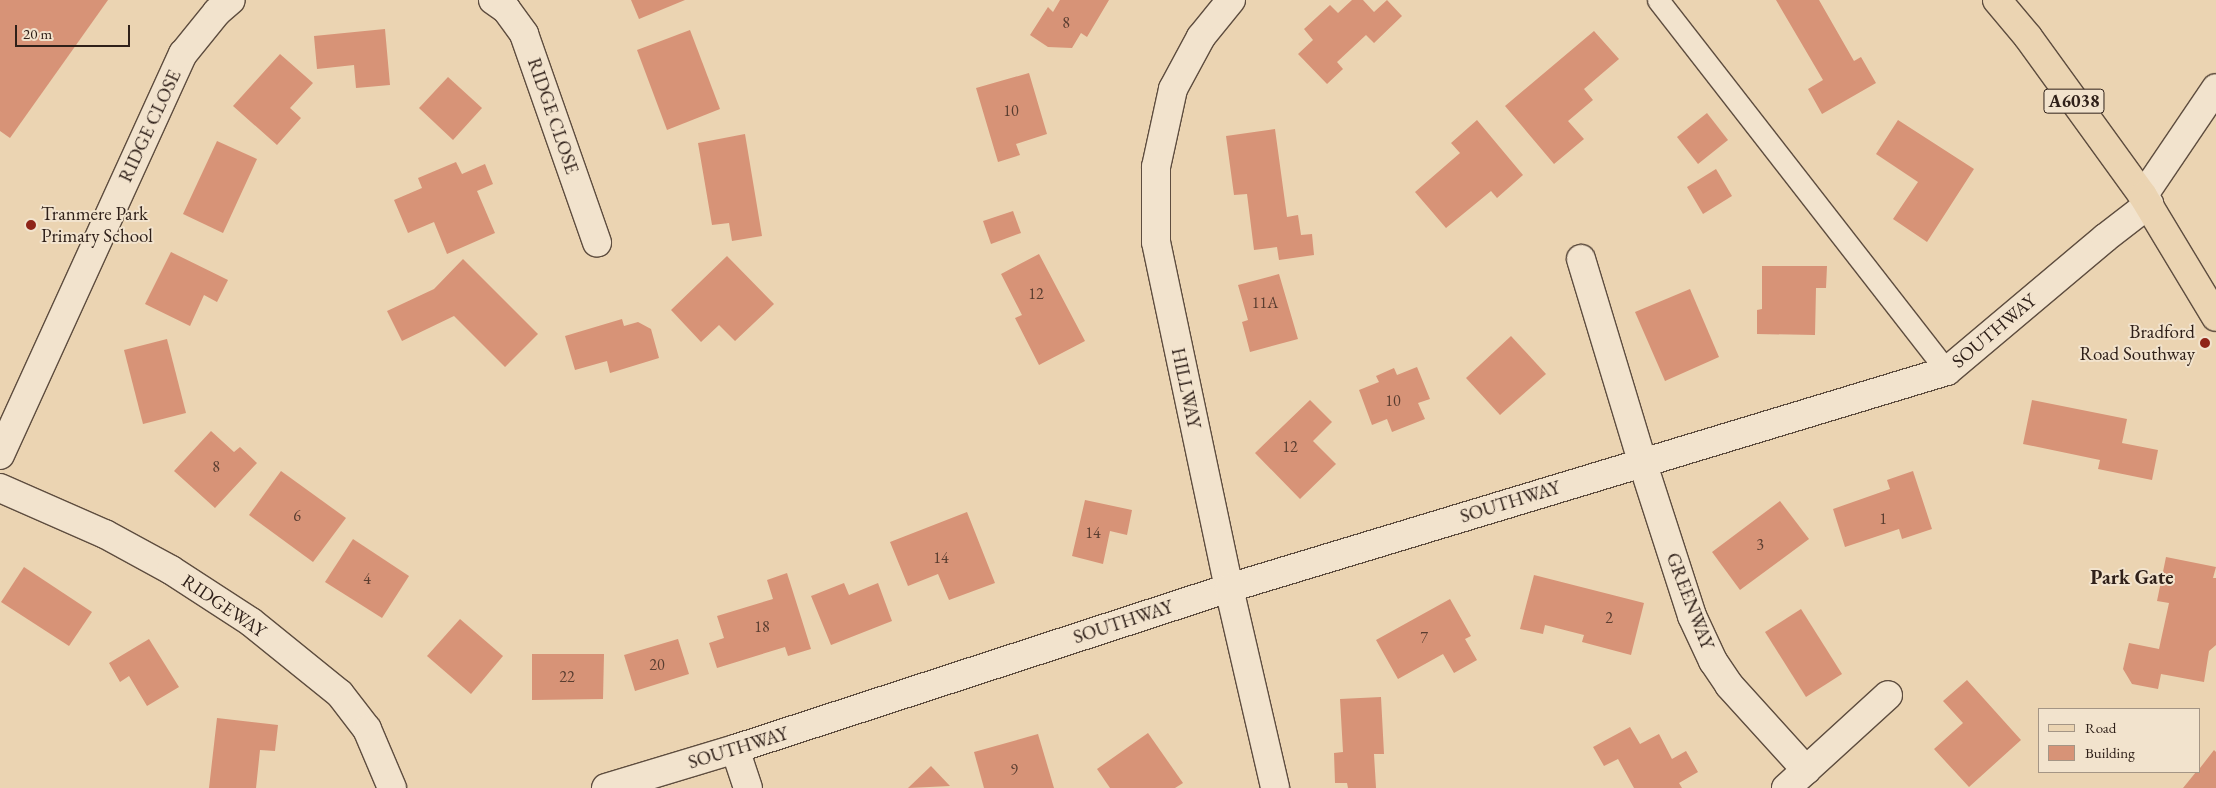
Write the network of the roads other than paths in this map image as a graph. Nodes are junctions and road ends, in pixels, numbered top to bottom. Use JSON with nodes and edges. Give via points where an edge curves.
{"nodes":[{"id":1,"x":493,"y":0,"type":"edge"},
{"id":2,"x":1231,"y":0,"type":"edge"},
{"id":3,"x":1658,"y":0,"type":"edge"},
{"id":4,"x":1996,"y":0,"type":"edge"},
{"id":5,"x":218,"y":4,"type":"edge"},
{"id":6,"x":2216,"y":88,"type":"edge"},
{"id":7,"x":2146,"y":200,"type":"junction"},
{"id":8,"x":597,"y":243,"type":"dead end"},
{"id":9,"x":1581,"y":259,"type":"dead end"},
{"id":10,"x":2216,"y":317,"type":"edge"},
{"id":11,"x":1947,"y":371,"type":"junction"},
{"id":12,"x":0,"y":455,"type":"edge"},
{"id":13,"x":1642,"y":461,"type":"junction"},
{"id":14,"x":0,"y":488,"type":"edge"},
{"id":15,"x":1229,"y":588,"type":"junction"},
{"id":16,"x":1888,"y":695,"type":"dead end"},
{"id":17,"x":736,"y":749,"type":"junction"},
{"id":18,"x":1806,"y":770,"type":"junction"},
{"id":19,"x":392,"y":788,"type":"edge"},
{"id":20,"x":606,"y":788,"type":"edge"},
{"id":21,"x":748,"y":788,"type":"edge"},
{"id":22,"x":1275,"y":788,"type":"edge"},
{"id":23,"x":1786,"y":788,"type":"edge"}],
"edges":[{"from":1,"to":8,"type":"street","name":"RIDGE CLOSE","via":[[506,9],[524,34]]},
{"from":2,"to":15,"type":"street","name":"HILLWAY","via":[[1200,37],[1174,89],[1156,167],[1156,242]]},
{"from":3,"to":11,"type":"lane"},
{"from":4,"to":7,"type":"main road","number":"A6038","via":[[2028,38]]},
{"from":5,"to":12,"type":"street","name":"RIDGE CLOSE","via":[[183,54]]},
{"from":6,"to":7,"type":"street","name":"SOUTHWAY"},
{"from":7,"to":10,"type":"main road","number":"A6038"},
{"from":7,"to":11,"type":"street","name":"SOUTHWAY"},
{"from":9,"to":13,"type":"street"},
{"from":11,"to":13,"type":"street","name":"SOUTHWAY"},
{"from":13,"to":15,"type":"street","name":"SOUTHWAY"},
{"from":13,"to":18,"type":"street","name":"GREENWAY","via":[[1692,616],[1713,661],[1750,711]]},
{"from":14,"to":19,"type":"street","name":"RIDGEWAY","via":[[105,534],[171,570],[251,622],[340,694],[367,729]]},
{"from":15,"to":17,"type":"street","name":"SOUTHWAY"},
{"from":15,"to":22,"type":"street","name":"HILLWAY"},
{"from":16,"to":18,"type":"street"},
{"from":17,"to":20,"type":"street","name":"SOUTHWAY"},
{"from":17,"to":21,"type":"street"},
{"from":18,"to":23,"type":"street"}]}
